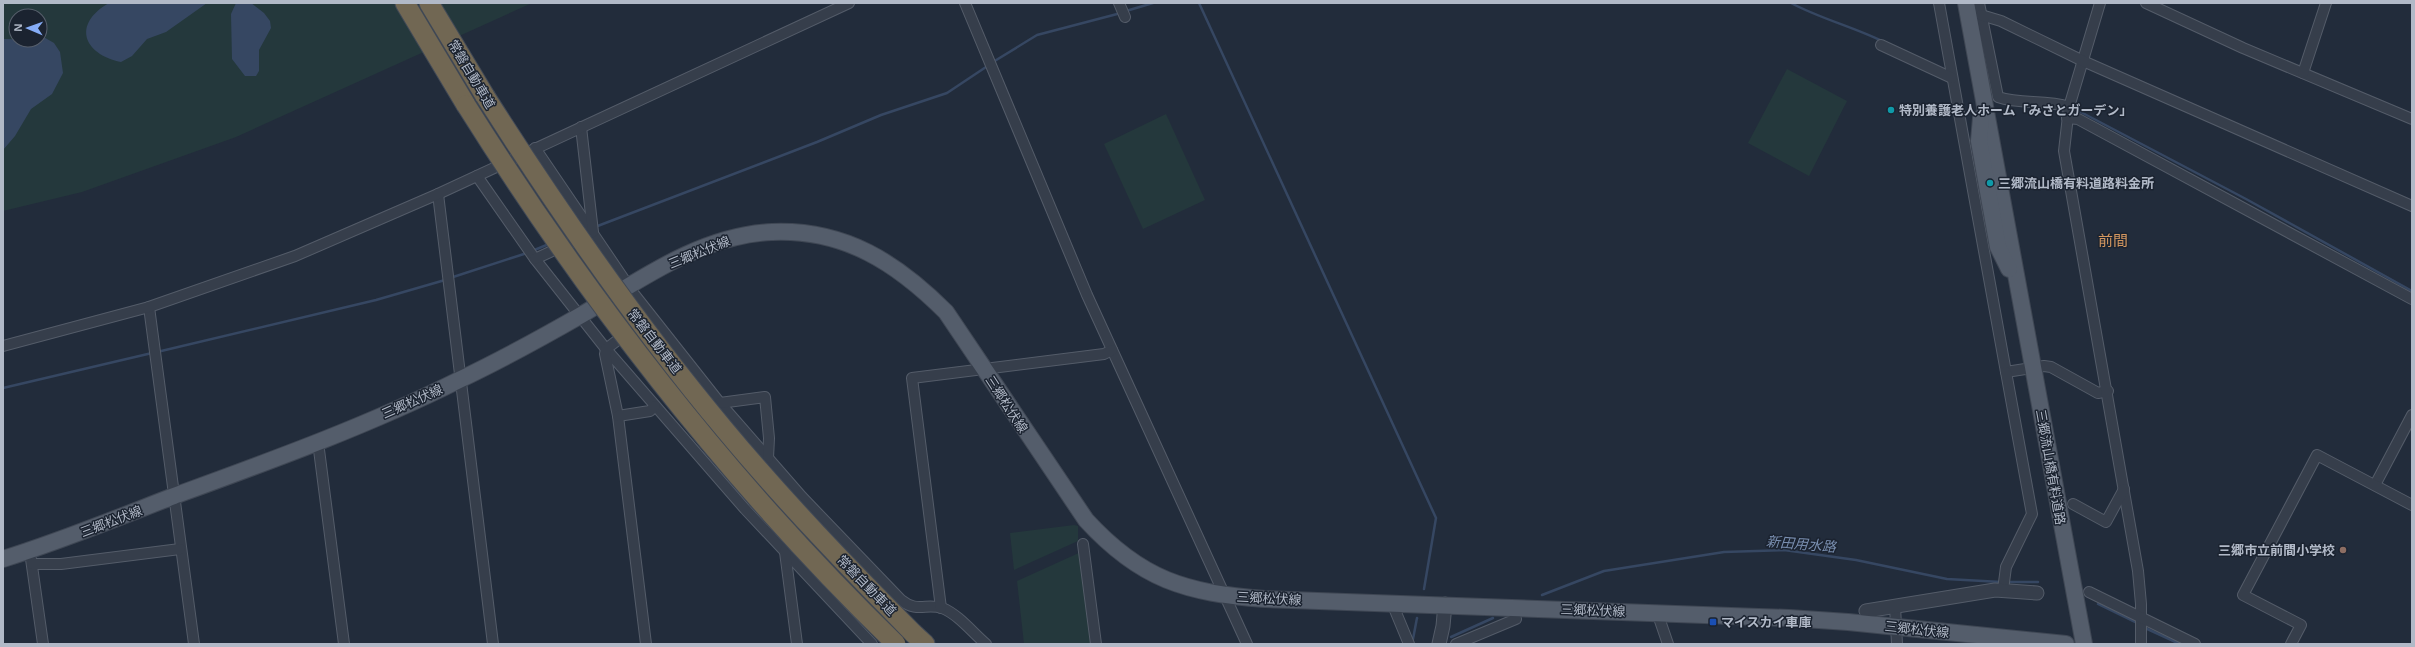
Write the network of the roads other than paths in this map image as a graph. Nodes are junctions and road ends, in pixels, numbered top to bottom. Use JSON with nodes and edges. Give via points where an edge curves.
{"nodes":[{"id":1,"x":405,"y":3,"type":"edge"},
{"id":2,"x":429,"y":3,"type":"edge"},
{"id":3,"x":849,"y":3,"type":"edge"},
{"id":4,"x":965,"y":3,"type":"edge"},
{"id":5,"x":1119,"y":3,"type":"edge"},
{"id":6,"x":1939,"y":3,"type":"edge"},
{"id":7,"x":1966,"y":3,"type":"edge"},
{"id":8,"x":1979,"y":3,"type":"edge"},
{"id":9,"x":2100,"y":3,"type":"edge"},
{"id":10,"x":2146,"y":3,"type":"edge"},
{"id":11,"x":2326,"y":3,"type":"edge"},
{"id":12,"x":1981,"y":14,"type":"junction"},
{"id":13,"x":1125,"y":17,"type":"dead end"},
{"id":14,"x":1882,"y":44,"type":"dead end"},
{"id":15,"x":2083,"y":61,"type":"junction"},
{"id":16,"x":2303,"y":73,"type":"junction"},
{"id":17,"x":1952,"y":78,"type":"junction"},
{"id":18,"x":2069,"y":107,"type":"junction"},
{"id":19,"x":2067,"y":118,"type":"junction"},
{"id":20,"x":2412,"y":119,"type":"edge"},
{"id":21,"x":581,"y":127,"type":"junction"},
{"id":22,"x":535,"y":148,"type":"junction"},
{"id":23,"x":478,"y":176,"type":"junction"},
{"id":24,"x":438,"y":194,"type":"junction"},
{"id":25,"x":2412,"y":206,"type":"edge"},
{"id":26,"x":592,"y":229,"type":"junction"},
{"id":27,"x":532,"y":254,"type":"junction"},
{"id":28,"x":628,"y":286,"type":"junction"},
{"id":29,"x":2412,"y":299,"type":"edge"},
{"id":30,"x":150,"y":307,"type":"junction"},
{"id":31,"x":580,"y":315,"type":"junction"},
{"id":32,"x":650,"y":315,"type":"junction"},
{"id":33,"x":3,"y":346,"type":"edge"},
{"id":34,"x":606,"y":349,"type":"junction"},
{"id":35,"x":1112,"y":350,"type":"junction"},
{"id":36,"x":2033,"y":367,"type":"junction"},
{"id":37,"x":985,"y":370,"type":"junction"},
{"id":38,"x":2006,"y":372,"type":"junction"},
{"id":39,"x":460,"y":380,"type":"junction"},
{"id":40,"x":2108,"y":391,"type":"junction"},
{"id":41,"x":713,"y":394,"type":"junction"},
{"id":42,"x":720,"y":403,"type":"junction"},
{"id":43,"x":655,"y":406,"type":"junction"},
{"id":44,"x":2412,"y":415,"type":"edge"},
{"id":45,"x":618,"y":416,"type":"junction"},
{"id":46,"x":673,"y":426,"type":"junction"},
{"id":47,"x":318,"y":442,"type":"junction"},
{"id":48,"x":768,"y":458,"type":"junction"},
{"id":49,"x":2375,"y":485,"type":"junction"},
{"id":50,"x":2124,"y":489,"type":"junction"},
{"id":51,"x":174,"y":496,"type":"junction"},
{"id":52,"x":2073,"y":504,"type":"dead end"},
{"id":53,"x":2412,"y":505,"type":"edge"},
{"id":54,"x":818,"y":514,"type":"junction"},
{"id":55,"x":1083,"y":544,"type":"dead end"},
{"id":56,"x":180,"y":549,"type":"junction"},
{"id":57,"x":785,"y":552,"type":"junction"},
{"id":58,"x":31,"y":557,"type":"junction"},
{"id":59,"x":3,"y":558,"type":"edge"},
{"id":60,"x":2003,"y":590,"type":"junction"},
{"id":61,"x":2089,"y":592,"type":"dead end"},
{"id":62,"x":2036,"y":593,"type":"dead end"},
{"id":63,"x":1225,"y":596,"type":"junction"},
{"id":64,"x":901,"y":600,"type":"junction"},
{"id":65,"x":1392,"y":603,"type":"junction"},
{"id":66,"x":1445,"y":604,"type":"junction"},
{"id":67,"x":1895,"y":606,"type":"junction"},
{"id":68,"x":941,"y":608,"type":"junction"},
{"id":69,"x":1866,"y":611,"type":"dead end"},
{"id":70,"x":1657,"y":612,"type":"junction"},
{"id":71,"x":2141,"y":617,"type":"junction"},
{"id":72,"x":1516,"y":619,"type":"dead end"},
{"id":73,"x":1896,"y":627,"type":"junction"},
{"id":74,"x":919,"y":638,"type":"edge"},
{"id":75,"x":867,"y":641,"type":"edge"},
{"id":76,"x":43,"y":644,"type":"edge"},
{"id":77,"x":194,"y":644,"type":"edge"},
{"id":78,"x":344,"y":644,"type":"edge"},
{"id":79,"x":493,"y":644,"type":"edge"},
{"id":80,"x":646,"y":644,"type":"edge"},
{"id":81,"x":797,"y":644,"type":"edge"},
{"id":82,"x":896,"y":644,"type":"edge"},
{"id":83,"x":986,"y":644,"type":"edge"},
{"id":84,"x":1096,"y":644,"type":"edge"},
{"id":85,"x":1246,"y":644,"type":"edge"},
{"id":86,"x":1409,"y":644,"type":"edge"},
{"id":87,"x":1439,"y":644,"type":"edge"},
{"id":88,"x":1456,"y":644,"type":"edge"},
{"id":89,"x":1668,"y":644,"type":"edge"},
{"id":90,"x":1897,"y":644,"type":"edge"},
{"id":91,"x":2066,"y":644,"type":"edge"},
{"id":92,"x":2084,"y":644,"type":"edge"},
{"id":93,"x":2141,"y":644,"type":"edge"},
{"id":94,"x":2196,"y":644,"type":"edge"},
{"id":95,"x":2290,"y":644,"type":"edge"}],
"edges":[{"from":1,"to":82,"type":"highway","name":"常磐自動車道","bridge":true,"via":[[508,172],[636,352],[734,472],[834,582]]},
{"from":2,"to":74,"type":"highway","name":"常磐自動車道","bridge":true,"via":[[581,243],[653,340],[725,430],[786,500]]},
{"from":3,"to":21,"type":"street"},
{"from":4,"to":35,"type":"street","via":[[1052,214]]},
{"from":5,"to":13,"type":"street"},
{"from":6,"to":17,"type":"street"},
{"from":7,"to":36,"type":"main road","name":"三郷流山橋有料道路"},
{"from":8,"to":12,"type":"street"},
{"from":9,"to":15,"type":"street"},
{"from":10,"to":16,"type":"street"},
{"from":11,"to":16,"type":"street"},
{"from":12,"to":15,"type":"street","via":[[2001,20]]},
{"from":12,"to":18,"type":"street","via":[[1998,97],[2008,101],[2054,102]]},
{"from":14,"to":17,"type":"street"},
{"from":15,"to":18,"type":"street"},
{"from":15,"to":25,"type":"street"},
{"from":16,"to":20,"type":"street"},
{"from":17,"to":38,"type":"street"},
{"from":18,"to":19,"type":"street"},
{"from":19,"to":29,"type":"street","via":[[2078,119]]},
{"from":19,"to":40,"type":"street","via":[[2064,151]]},
{"from":21,"to":22,"type":"street"},
{"from":21,"to":26,"type":"street"},
{"from":22,"to":23,"type":"street"},
{"from":22,"to":26,"type":"street"},
{"from":23,"to":24,"type":"street"},
{"from":23,"to":27,"type":"street"},
{"from":24,"to":30,"type":"street","via":[[295,256]]},
{"from":24,"to":39,"type":"street"},
{"from":26,"to":27,"type":"street"},
{"from":26,"to":28,"type":"street"},
{"from":27,"to":31,"type":"street"},
{"from":28,"to":31,"type":"main road","name":"三郷松伏線"},
{"from":28,"to":32,"type":"street"},
{"from":28,"to":37,"type":"main road","name":"三郷松伏線","via":[[693,252],[743,235],[773,232],[822,236],[869,252],[918,284],[946,312]]},
{"from":30,"to":33,"type":"street"},
{"from":30,"to":51,"type":"street"},
{"from":31,"to":34,"type":"street"},
{"from":31,"to":39,"type":"main road","name":"三郷松伏線"},
{"from":32,"to":34,"type":"street"},
{"from":32,"to":41,"type":"street"},
{"from":34,"to":43,"type":"street"},
{"from":34,"to":45,"type":"street"},
{"from":35,"to":37,"type":"street","via":[[1104,354]]},
{"from":35,"to":63,"type":"street"},
{"from":36,"to":38,"type":"street"},
{"from":36,"to":40,"type":"street","via":[[2051,367],[2098,393]]},
{"from":36,"to":92,"type":"main road","name":"三郷流山橋有料道路"},
{"from":37,"to":63,"type":"main road","name":"三郷松伏線","via":[[1063,488],[1101,536],[1123,556],[1162,580],[1185,588]]},
{"from":37,"to":68,"type":"street","via":[[912,378]]},
{"from":38,"to":60,"type":"street","via":[[2032,514],[2004,575]]},
{"from":39,"to":47,"type":"main road","name":"三郷松伏線"},
{"from":39,"to":79,"type":"street"},
{"from":40,"to":50,"type":"street"},
{"from":41,"to":42,"type":"street"},
{"from":41,"to":46,"type":"street"},
{"from":42,"to":48,"type":"street"},
{"from":42,"to":48,"type":"street","via":[[765,397]]},
{"from":43,"to":45,"type":"street","via":[[650,411]]},
{"from":43,"to":46,"type":"street"},
{"from":44,"to":49,"type":"street"},
{"from":45,"to":80,"type":"street"},
{"from":46,"to":57,"type":"street"},
{"from":47,"to":51,"type":"main road","name":"三郷松伏線"},
{"from":47,"to":78,"type":"street"},
{"from":48,"to":54,"type":"street"},
{"from":49,"to":53,"type":"street"},
{"from":49,"to":95,"type":"street","via":[[2317,455],[2243,595],[2301,625]]},
{"from":50,"to":52,"type":"street","via":[[2106,522]]},
{"from":50,"to":71,"type":"street","via":[[2138,571]]},
{"from":51,"to":56,"type":"street"},
{"from":51,"to":58,"type":"main road","name":"三郷松伏線"},
{"from":54,"to":57,"type":"street","via":[[787,546]]},
{"from":54,"to":64,"type":"street"},
{"from":55,"to":84,"type":"street"},
{"from":56,"to":58,"type":"street","via":[[61,564]]},
{"from":56,"to":77,"type":"street"},
{"from":57,"to":75,"type":"street"},
{"from":57,"to":81,"type":"street"},
{"from":58,"to":59,"type":"main road","name":"三郷松伏線"},
{"from":58,"to":76,"type":"street"},
{"from":60,"to":62,"type":"street"},
{"from":60,"to":67,"type":"street"},
{"from":61,"to":71,"type":"street"},
{"from":63,"to":65,"type":"main road","name":"三郷松伏線"},
{"from":63,"to":85,"type":"street"},
{"from":64,"to":68,"type":"street","via":[[909,606]]},
{"from":64,"to":75,"type":"street"},
{"from":65,"to":66,"type":"main road","name":"三郷松伏線"},
{"from":65,"to":86,"type":"street"},
{"from":66,"to":70,"type":"main road","name":"三郷松伏線"},
{"from":66,"to":87,"type":"street"},
{"from":67,"to":69,"type":"street"},
{"from":67,"to":73,"type":"street"},
{"from":68,"to":83,"type":"street","via":[[951,613]]},
{"from":70,"to":73,"type":"main road","name":"三郷松伏線"},
{"from":70,"to":89,"type":"street"},
{"from":71,"to":93,"type":"street"},
{"from":71,"to":94,"type":"street"},
{"from":72,"to":88,"type":"street"},
{"from":73,"to":90,"type":"street"},
{"from":73,"to":91,"type":"main road","name":"三郷松伏線"}]}
